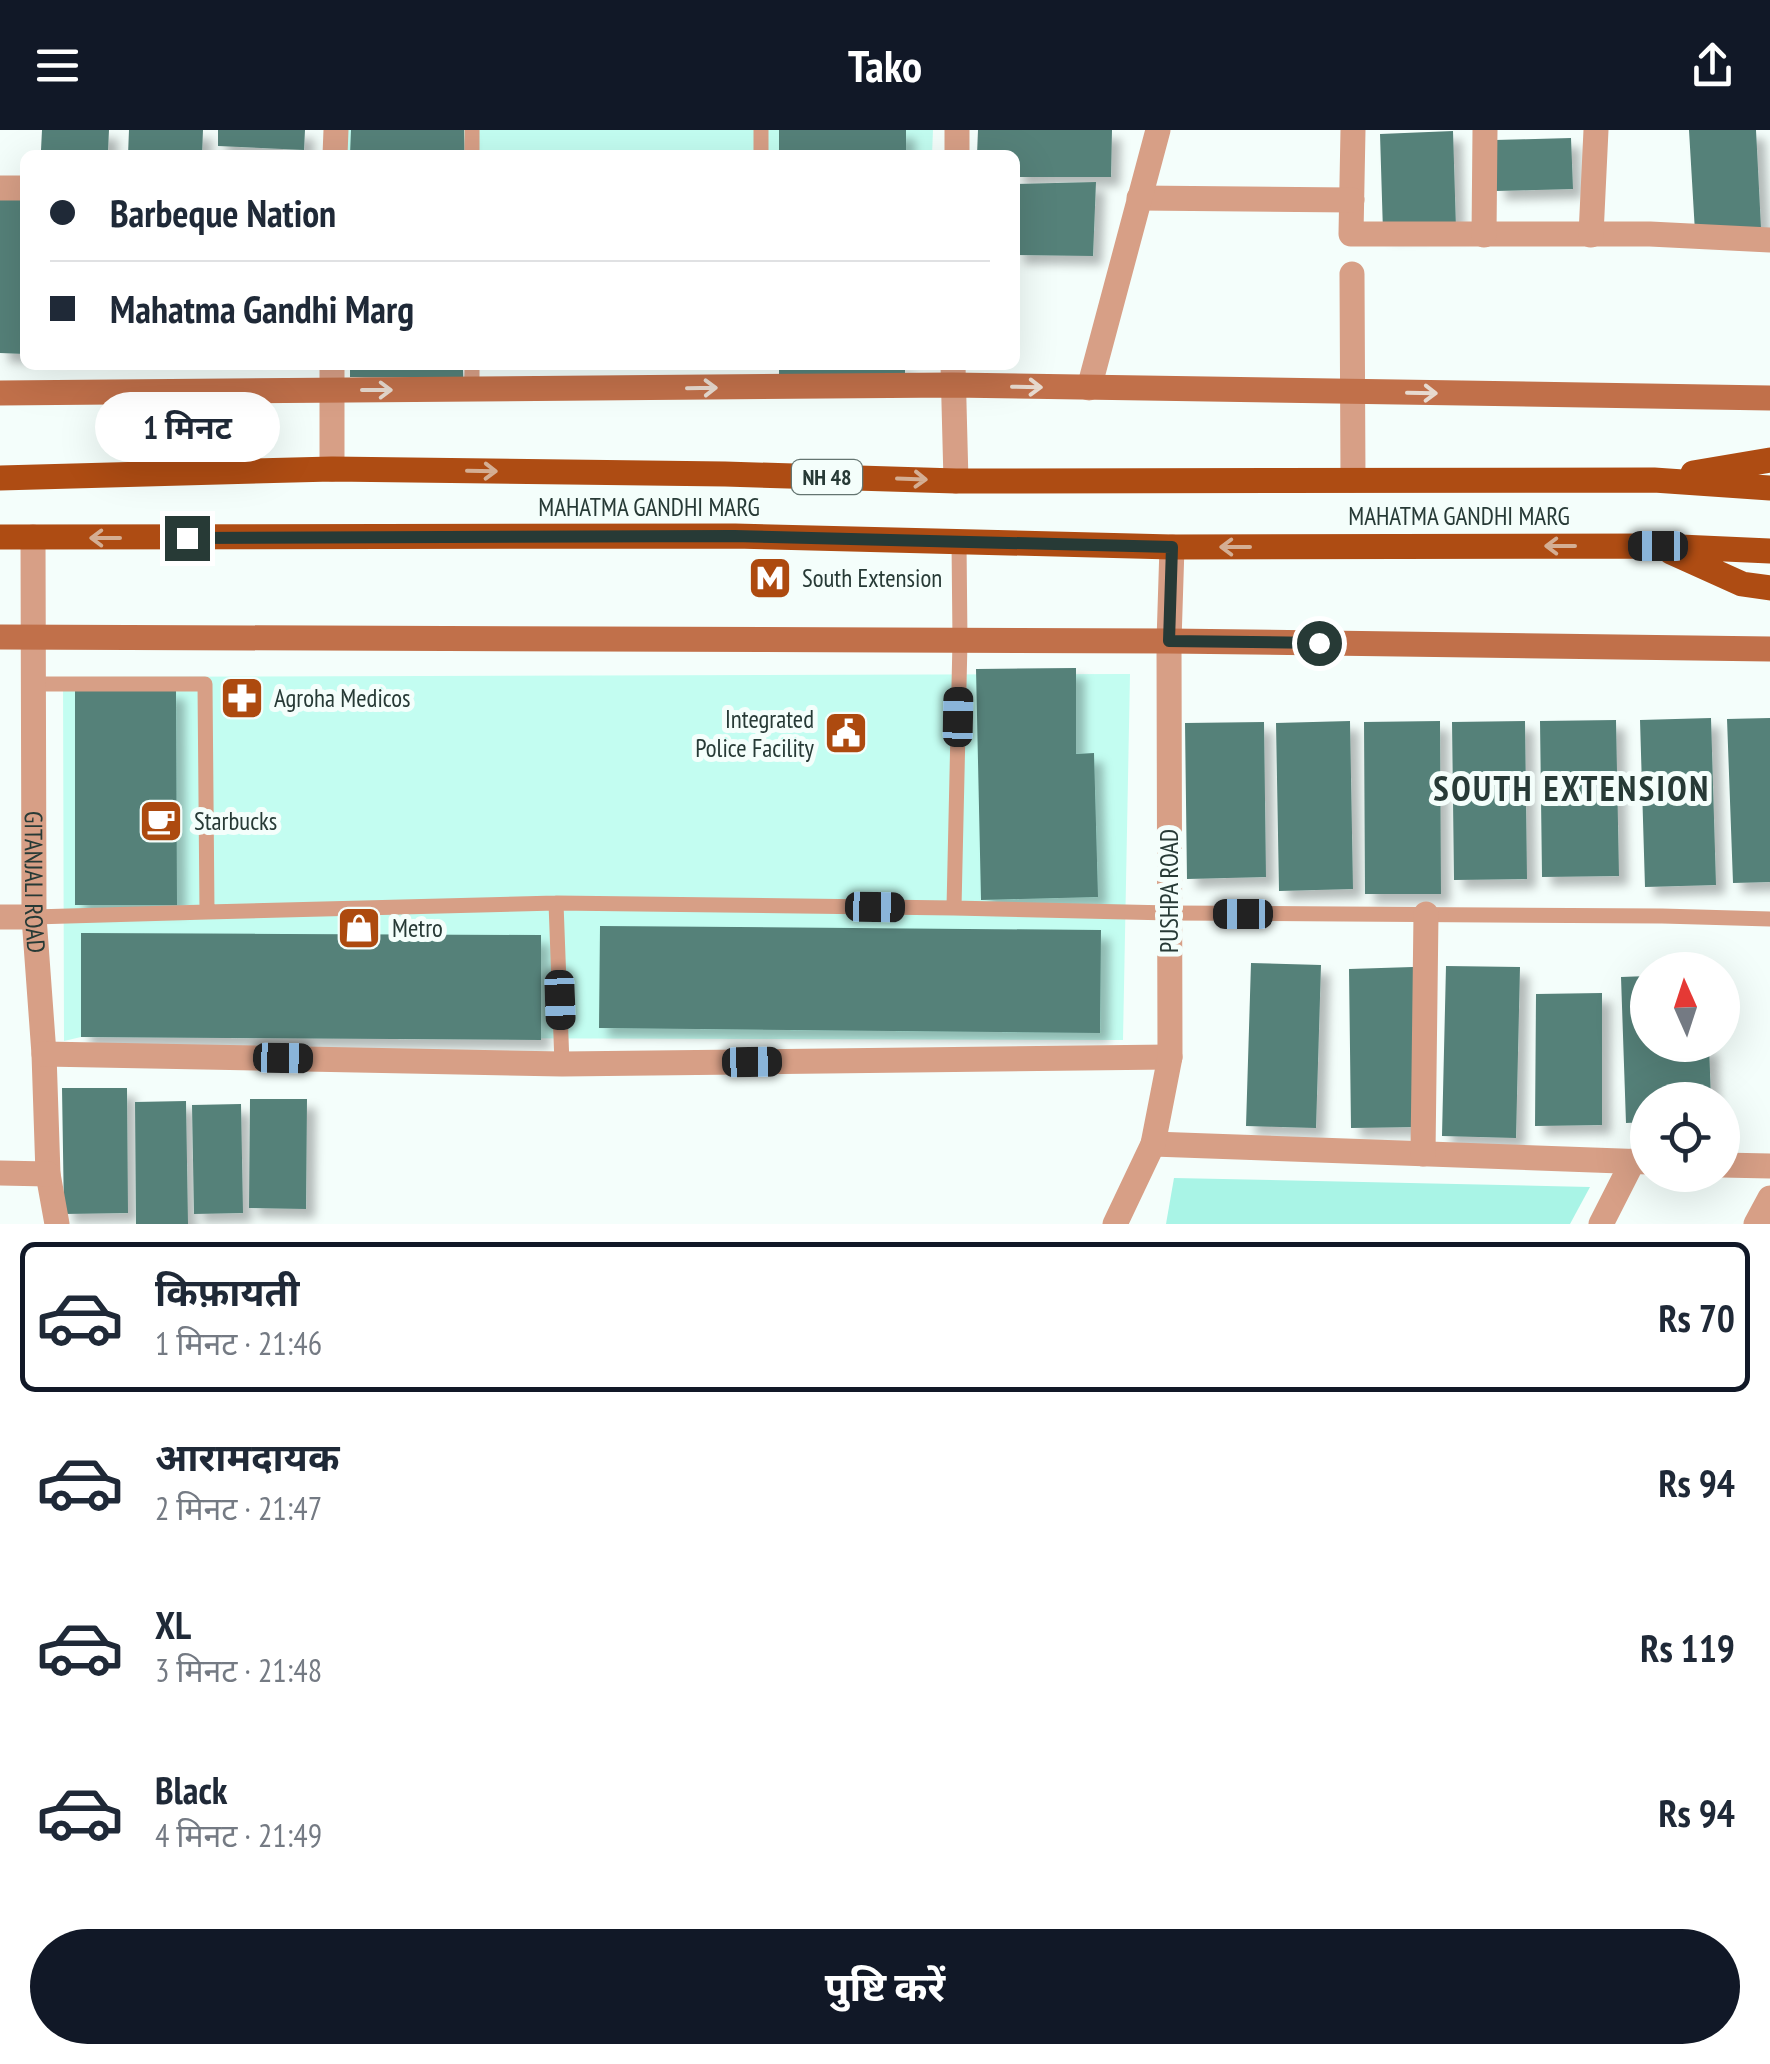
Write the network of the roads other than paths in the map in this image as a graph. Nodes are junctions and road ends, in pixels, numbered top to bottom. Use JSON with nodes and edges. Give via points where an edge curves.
{"nodes":[{"id":1,"x":1158,"y":130,"type":"edge"},
{"id":2,"x":1354,"y":130,"type":"edge"},
{"id":3,"x":1485,"y":130,"type":"edge"},
{"id":4,"x":1596,"y":130,"type":"edge"},
{"id":5,"x":1139,"y":198,"type":"junction"},
{"id":6,"x":1352,"y":200,"type":"junction"},
{"id":7,"x":1484,"y":234,"type":"junction"},
{"id":8,"x":1590,"y":234,"type":"junction"},
{"id":9,"x":1770,"y":240,"type":"edge"},
{"id":10,"x":1352,"y":274,"type":"dead end"},
{"id":11,"x":953,"y":375,"type":"edge"},
{"id":12,"x":761,"y":376,"type":"edge"},
{"id":13,"x":332,"y":378,"type":"edge"},
{"id":14,"x":472,"y":378,"type":"edge"},
{"id":15,"x":1090,"y":388,"type":"junction"},
{"id":16,"x":1351,"y":392,"type":"junction"},
{"id":17,"x":0,"y":394,"type":"edge"},
{"id":18,"x":1770,"y":398,"type":"edge"},
{"id":19,"x":1770,"y":460,"type":"edge"},
{"id":20,"x":332,"y":469,"type":"junction"},
{"id":21,"x":0,"y":478,"type":"edge"},
{"id":22,"x":1354,"y":480,"type":"junction"},
{"id":23,"x":1654,"y":480,"type":"junction"},
{"id":24,"x":956,"y":481,"type":"junction"},
{"id":25,"x":1770,"y":488,"type":"edge"},
{"id":26,"x":0,"y":538,"type":"edge"},
{"id":27,"x":34,"y":538,"type":"junction"},
{"id":28,"x":958,"y":542,"type":"junction"},
{"id":29,"x":1658,"y":546,"type":"junction"},
{"id":30,"x":1172,"y":547,"type":"junction"},
{"id":31,"x":1770,"y":550,"type":"edge"},
{"id":32,"x":1770,"y":588,"type":"edge"},
{"id":33,"x":34,"y":637,"type":"junction"},
{"id":34,"x":0,"y":638,"type":"edge"},
{"id":35,"x":960,"y":641,"type":"junction"},
{"id":36,"x":1169,"y":641,"type":"junction"},
{"id":37,"x":1770,"y":649,"type":"edge"},
{"id":38,"x":34,"y":684,"type":"junction"},
{"id":39,"x":556,"y":903,"type":"junction"},
{"id":40,"x":954,"y":908,"type":"junction"},
{"id":41,"x":206,"y":912,"type":"junction"},
{"id":42,"x":1170,"y":914,"type":"junction"},
{"id":43,"x":1426,"y":914,"type":"junction"},
{"id":44,"x":34,"y":917,"type":"junction"},
{"id":45,"x":0,"y":918,"type":"edge"},
{"id":46,"x":1770,"y":919,"type":"edge"},
{"id":47,"x":44,"y":1054,"type":"junction"},
{"id":48,"x":1170,"y":1058,"type":"junction"},
{"id":49,"x":562,"y":1064,"type":"junction"},
{"id":50,"x":1153,"y":1144,"type":"junction"},
{"id":51,"x":1423,"y":1154,"type":"junction"},
{"id":52,"x":1630,"y":1162,"type":"edge"},
{"id":53,"x":1740,"y":1165,"type":"edge"},
{"id":54,"x":1770,"y":1166,"type":"edge"},
{"id":55,"x":0,"y":1173,"type":"edge"},
{"id":56,"x":48,"y":1174,"type":"junction"},
{"id":57,"x":1630,"y":1178,"type":"edge"},
{"id":58,"x":1770,"y":1198,"type":"edge"},
{"id":59,"x":57,"y":1224,"type":"edge"},
{"id":60,"x":1115,"y":1224,"type":"edge"},
{"id":61,"x":1601,"y":1224,"type":"edge"},
{"id":62,"x":1756,"y":1224,"type":"edge"}],
"edges":[{"from":1,"to":5,"type":"street"},
{"from":2,"to":6,"type":"street"},
{"from":3,"to":7,"type":"street"},
{"from":4,"to":8,"type":"street"},
{"from":5,"to":6,"type":"street"},
{"from":5,"to":15,"type":"street"},
{"from":6,"to":7,"type":"street","via":[[1351,234]]},
{"from":7,"to":8,"type":"street"},
{"from":8,"to":9,"type":"street"},
{"from":10,"to":16,"type":"street"},
{"from":11,"to":12,"type":"street"},
{"from":11,"to":15,"type":"street","one_way":true},
{"from":11,"to":24,"type":"street"},
{"from":14,"to":12,"type":"street","one_way":true},
{"from":13,"to":14,"type":"street","one_way":true},
{"from":13,"to":17,"type":"street"},
{"from":13,"to":20,"type":"street"},
{"from":15,"to":16,"type":"street"},
{"from":16,"to":18,"type":"street","one_way":true},
{"from":16,"to":22,"type":"street"},
{"from":19,"to":23,"type":"main road"},
{"from":20,"to":21,"type":"main road","name":"MAHATMA GANDHI MARG","number":"NH 48"},
{"from":20,"to":24,"type":"main road","name":"MAHATMA GANDHI MARG","number":"NH 48","one_way":true},
{"from":22,"to":23,"type":"main road","name":"MAHATMA GANDHI MARG","number":"NH 48"},
{"from":22,"to":24,"type":"main road","name":"MAHATMA GANDHI MARG","number":"NH 48"},
{"from":23,"to":25,"type":"main road"},
{"from":26,"to":27,"type":"main road","name":"MAHATMA GANDHI MARG"},
{"from":28,"to":27,"type":"main road","name":"MAHATMA GANDHI MARG","one_way":true,"via":[[734,536]]},
{"from":27,"to":33,"type":"street","name":"GITANJALI ROAD"},
{"from":28,"to":30,"type":"main road","name":"MAHATMA GANDHI MARG"},
{"from":28,"to":35,"type":"lane"},
{"from":29,"to":30,"type":"main road","name":"MAHATMA GANDHI MARG","one_way":true},
{"from":29,"to":31,"type":"main road","name":"MAHATMA GANDHI MARG"},
{"from":29,"to":32,"type":"main road","via":[[1742,584]]},
{"from":30,"to":36,"type":"street","name":"PUSHPA ROAD"},
{"from":33,"to":34,"type":"street"},
{"from":33,"to":35,"type":"street"},
{"from":33,"to":38,"type":"street","name":"GITANJALI ROAD"},
{"from":35,"to":36,"type":"street"},
{"from":35,"to":40,"type":"lane"},
{"from":36,"to":37,"type":"street"},
{"from":36,"to":42,"type":"street","name":"PUSHPA ROAD"},
{"from":38,"to":41,"type":"lane","via":[[206,684]]},
{"from":38,"to":44,"type":"street","name":"GITANJALI ROAD"},
{"from":39,"to":40,"type":"lane"},
{"from":39,"to":41,"type":"lane"},
{"from":39,"to":49,"type":"lane"},
{"from":40,"to":42,"type":"lane"},
{"from":41,"to":44,"type":"lane"},
{"from":42,"to":43,"type":"lane"},
{"from":42,"to":48,"type":"street","name":"PUSHPA ROAD"},
{"from":43,"to":46,"type":"lane"},
{"from":43,"to":51,"type":"street"},
{"from":44,"to":45,"type":"street"},
{"from":44,"to":47,"type":"street","name":"GITANJALI ROAD"},
{"from":47,"to":49,"type":"street"},
{"from":47,"to":56,"type":"street","name":"GITANJALI ROAD"},
{"from":48,"to":49,"type":"street"},
{"from":48,"to":50,"type":"street","name":"PUSHPA ROAD"},
{"from":50,"to":51,"type":"street"},
{"from":50,"to":60,"type":"street","name":"PUSHPA ROAD"},
{"from":51,"to":52,"type":"street"},
{"from":53,"to":54,"type":"street"},
{"from":55,"to":56,"type":"street"},
{"from":56,"to":59,"type":"street","name":"GITANJALI ROAD"},
{"from":57,"to":61,"type":"street"},
{"from":58,"to":62,"type":"street"}]}
